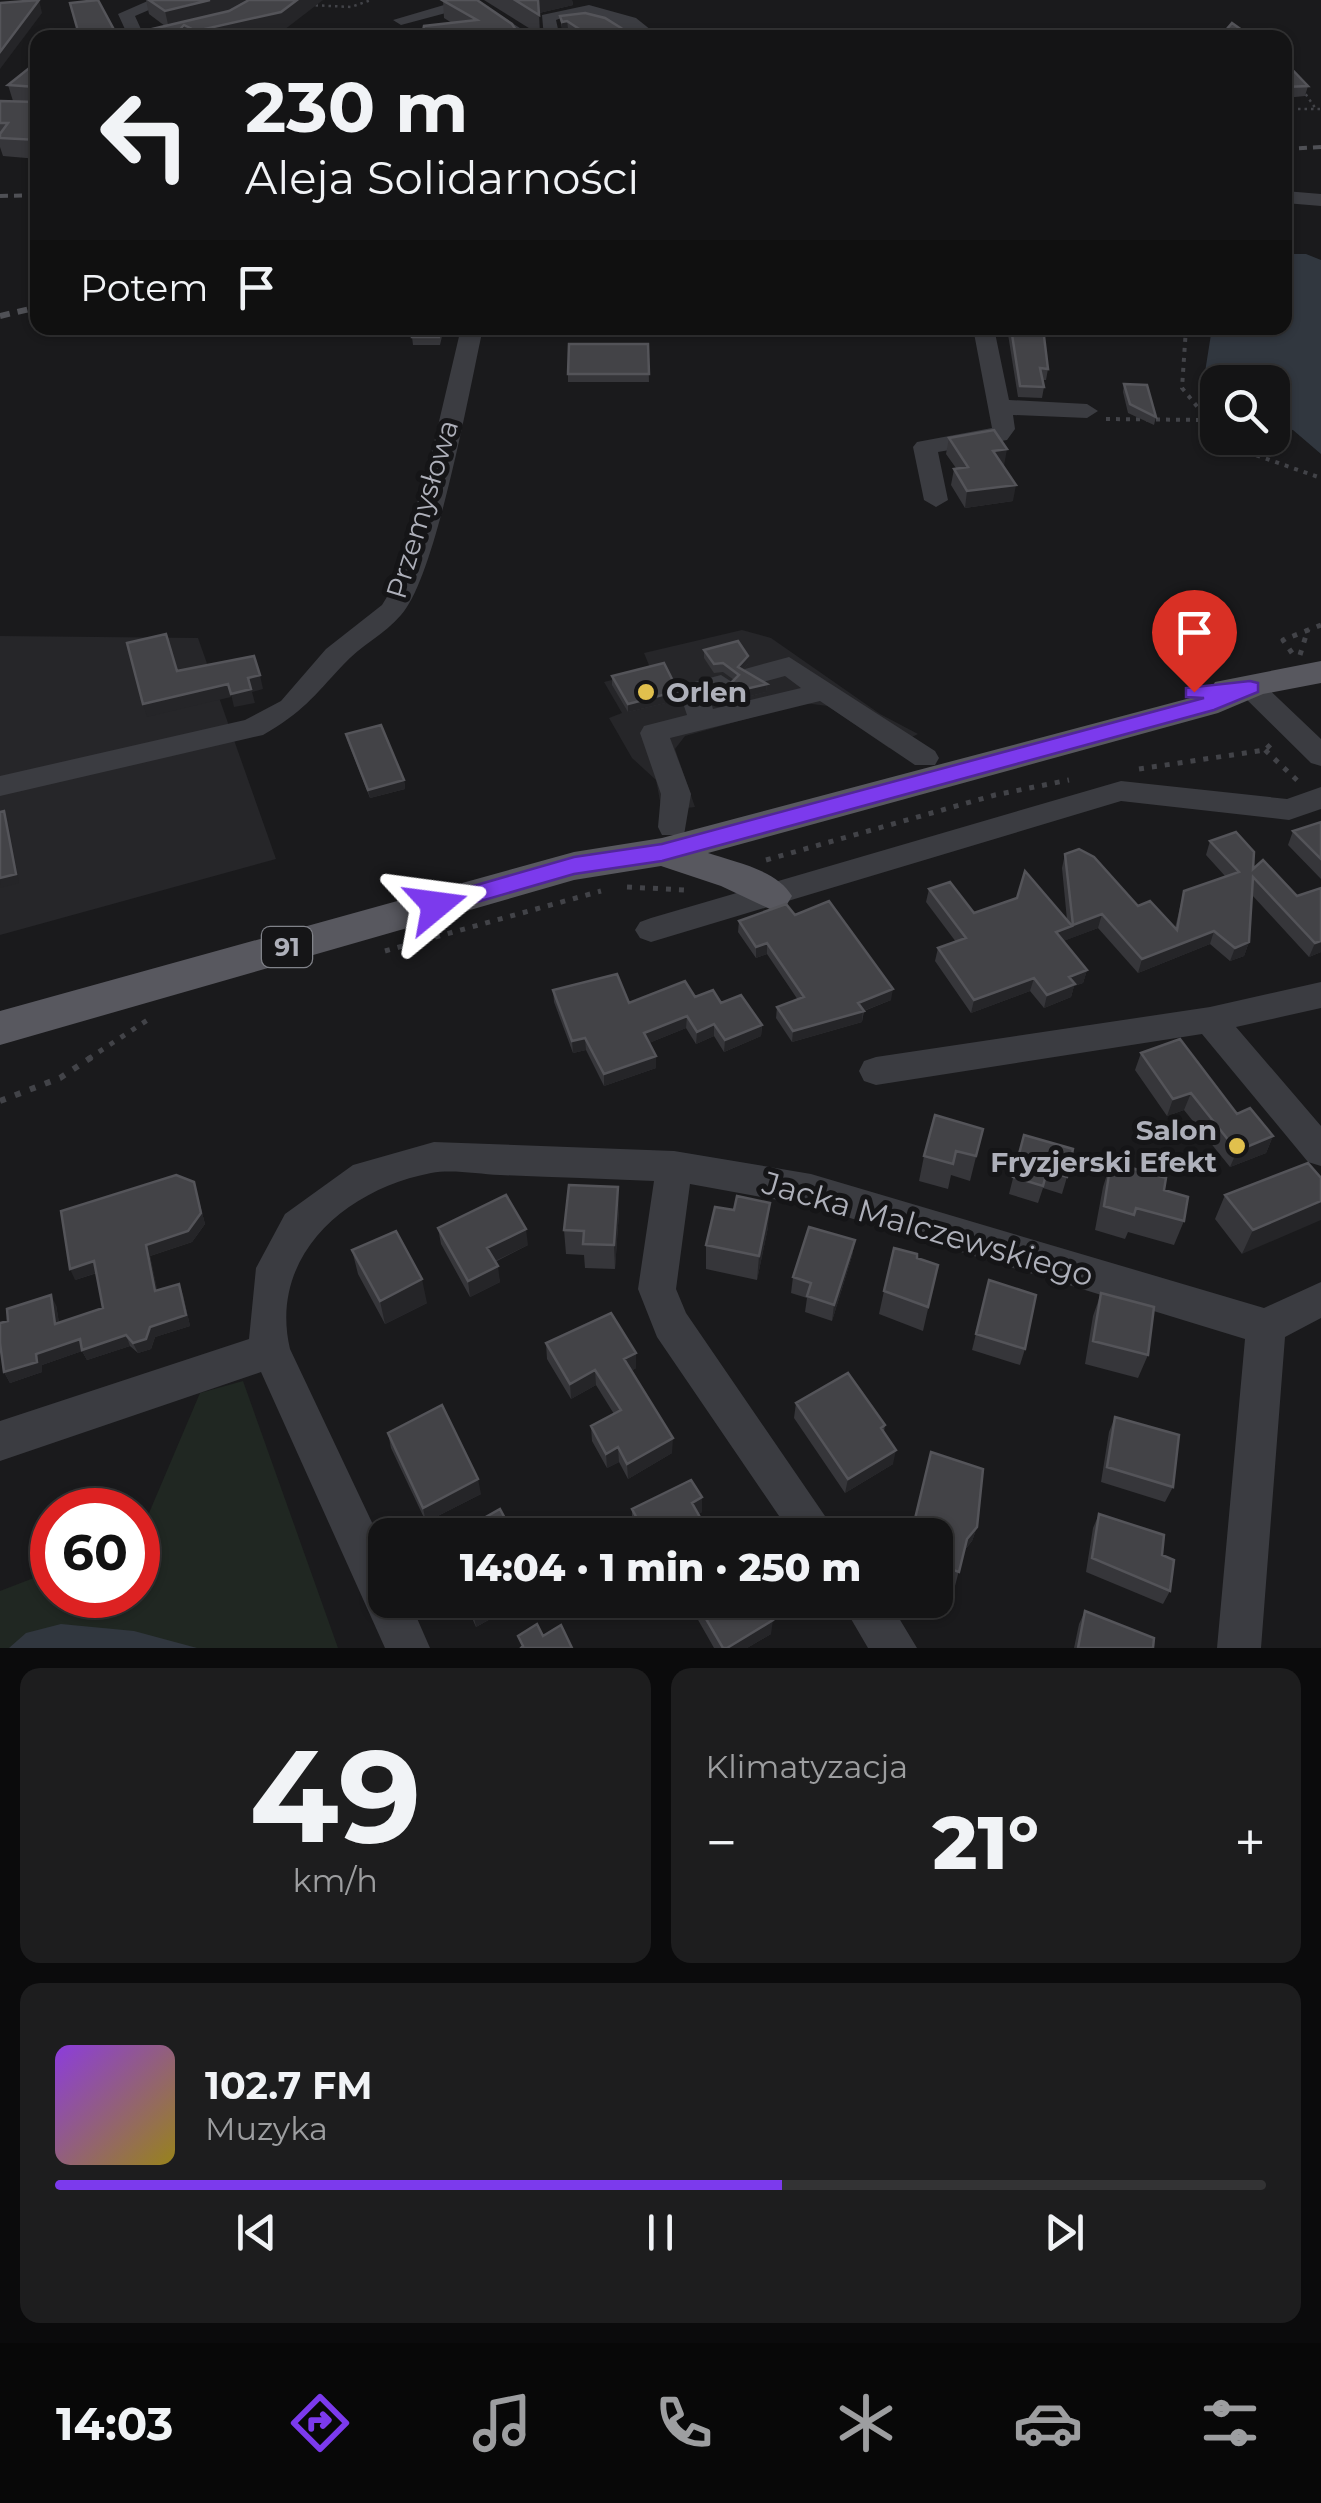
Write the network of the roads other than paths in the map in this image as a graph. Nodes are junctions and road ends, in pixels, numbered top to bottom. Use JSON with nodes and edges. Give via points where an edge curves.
{"nodes":[{"id":1,"x":164,"y":0,"type":"edge"},
{"id":2,"x":470,"y":1,"type":"edge"},
{"id":3,"x":420,"y":15,"type":"junction"},
{"id":4,"x":401,"y":20,"type":"dead end"},
{"id":5,"x":440,"y":25,"type":"edge"},
{"id":6,"x":133,"y":30,"type":"edge"},
{"id":7,"x":515,"y":30,"type":"edge"},
{"id":8,"x":550,"y":30,"type":"edge"},
{"id":9,"x":642,"y":30,"type":"edge"},
{"id":10,"x":1292,"y":197,"type":"edge"},
{"id":11,"x":1321,"y":200,"type":"edge"},
{"id":12,"x":470,"y":335,"type":"edge"},
{"id":13,"x":985,"y":335,"type":"edge"},
{"id":14,"x":1000,"y":404,"type":"junction"},
{"id":15,"x":1093,"y":415,"type":"road end"},
{"id":16,"x":936,"y":500,"type":"dead end"},
{"id":17,"x":1308,"y":658,"type":"edge"},
{"id":18,"x":754,"y":675,"type":"edge"},
{"id":19,"x":720,"y":684,"type":"dead end"},
{"id":20,"x":1250,"y":688,"type":"junction"},
{"id":21,"x":824,"y":691,"type":"junction"},
{"id":22,"x":704,"y":720,"type":"junction"},
{"id":23,"x":1321,"y":756,"type":"edge"},
{"id":24,"x":926,"y":758,"type":"junction"},
{"id":25,"x":0,"y":786,"type":"edge"},
{"id":26,"x":1319,"y":798,"type":"edge"},
{"id":27,"x":668,"y":840,"type":"junction"},
{"id":28,"x":772,"y":896,"type":"junction"},
{"id":29,"x":650,"y":930,"type":"dead end"},
{"id":30,"x":1321,"y":995,"type":"edge"},
{"id":31,"x":1210,"y":1020,"type":"junction"},
{"id":32,"x":0,"y":1028,"type":"edge"},
{"id":33,"x":876,"y":1071,"type":"dead end"},
{"id":34,"x":1321,"y":1151,"type":"edge"},
{"id":35,"x":674,"y":1166,"type":"junction"},
{"id":36,"x":1321,"y":1299,"type":"edge"},
{"id":37,"x":1266,"y":1327,"type":"junction"},
{"id":38,"x":271,"y":1350,"type":"junction"},
{"id":39,"x":0,"y":1440,"type":"edge"},
{"id":40,"x":805,"y":1518,"type":"edge"},
{"id":41,"x":368,"y":1562,"type":"edge"},
{"id":42,"x":394,"y":1618,"type":"edge"},
{"id":43,"x":874,"y":1618,"type":"edge"},
{"id":44,"x":408,"y":1648,"type":"edge"},
{"id":45,"x":895,"y":1648,"type":"edge"},
{"id":46,"x":1239,"y":1648,"type":"edge"}],
"edges":[{"from":1,"to":6,"type":"street","via":[[126,14]]},
{"from":2,"to":3,"type":"street"},
{"from":2,"to":7,"type":"street"},
{"from":3,"to":4,"type":"street"},
{"from":3,"to":5,"type":"street"},
{"from":8,"to":9,"type":"street","via":[[548,18],[581,10]]},
{"from":10,"to":11,"type":"street"},
{"from":12,"to":25,"type":"street","name":"Przemysłowa","via":[[403,592],[291,707],[253,728]]},
{"from":13,"to":14,"type":"street"},
{"from":14,"to":15,"type":"street"},
{"from":14,"to":16,"type":"street","via":[[999,435],[925,447]]},
{"from":17,"to":20,"type":"main road","number":"91"},
{"from":18,"to":21,"type":"street","via":[[789,666]]},
{"from":19,"to":22,"type":"street","via":[[693,691]]},
{"from":20,"to":23,"type":"street"},
{"from":20,"to":24,"type":"main road","number":"91","via":[[1194,692]]},
{"from":20,"to":27,"type":"main road","number":"91","via":[[1206,705]]},
{"from":21,"to":22,"type":"street"},
{"from":21,"to":24,"type":"street"},
{"from":22,"to":27,"type":"street","via":[[654,733],[676,794]]},
{"from":24,"to":27,"type":"main road","number":"91"},
{"from":26,"to":28,"type":"street","via":[[1289,810],[1121,791]]},
{"from":27,"to":28,"type":"main road"},
{"from":27,"to":32,"type":"main road","number":"91"},
{"from":28,"to":29,"type":"street"},
{"from":30,"to":31,"type":"street"},
{"from":31,"to":33,"type":"street"},
{"from":31,"to":34,"type":"street"},
{"from":35,"to":37,"type":"street","name":"Jacka Malczewskiego","via":[[810,1190]]},
{"from":35,"to":38,"type":"street","name":"Jacka Malczewskiego","via":[[434,1158],[366,1176],[314,1210],[286,1245],[268,1306]]},
{"from":35,"to":40,"type":"street","via":[[656,1289],[671,1324]]},
{"from":36,"to":37,"type":"street"},
{"from":37,"to":46,"type":"street"},
{"from":38,"to":39,"type":"street"},
{"from":38,"to":41,"type":"street"},
{"from":42,"to":44,"type":"street"},
{"from":43,"to":45,"type":"street"}]}
